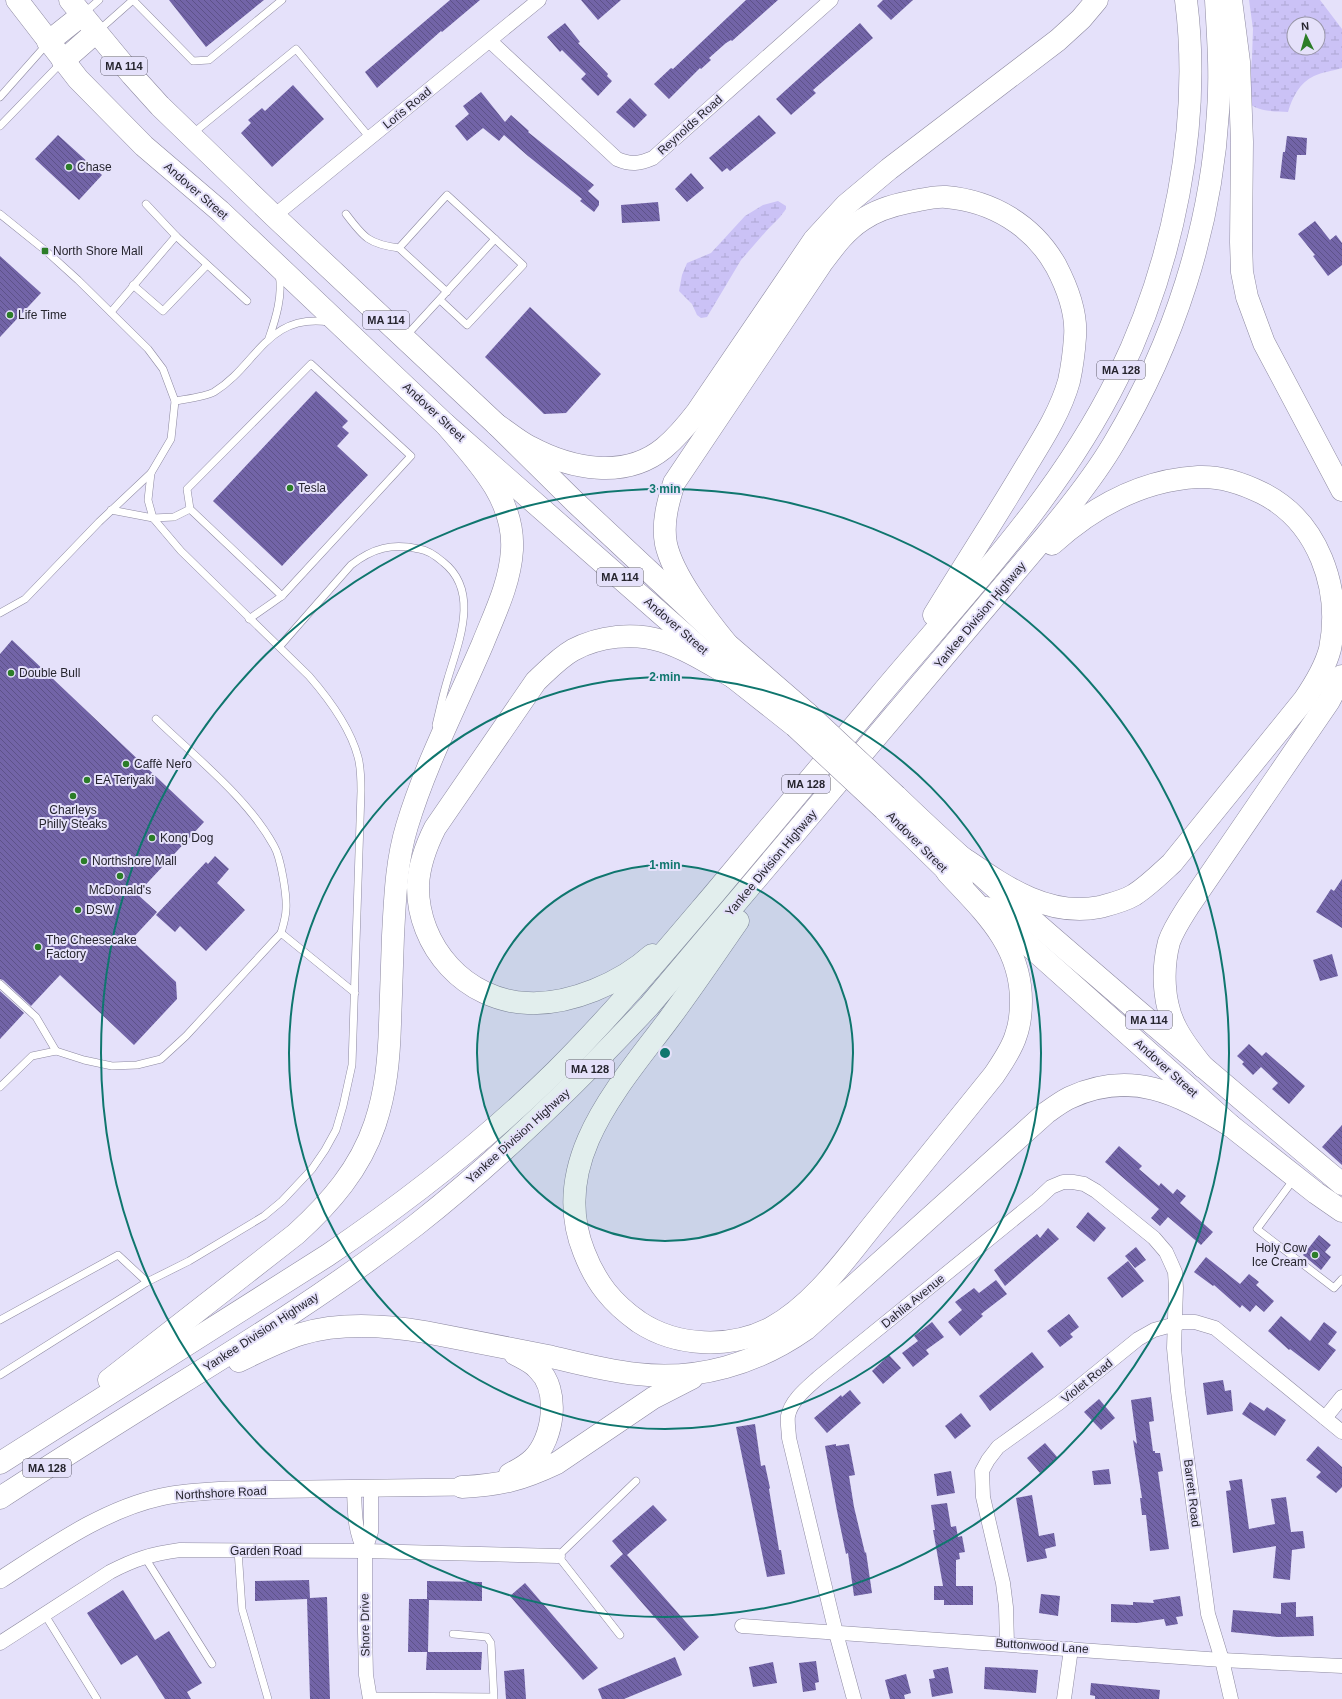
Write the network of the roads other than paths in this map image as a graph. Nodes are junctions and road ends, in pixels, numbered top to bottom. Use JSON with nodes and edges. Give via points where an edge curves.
{"nodes":[{"id":1,"x":16,"y":0,"type":"edge"},
{"id":2,"x":99,"y":0,"type":"edge"},
{"id":3,"x":133,"y":0,"type":"edge"},
{"id":4,"x":282,"y":0,"type":"edge"},
{"id":5,"x":539,"y":0,"type":"edge"},
{"id":6,"x":831,"y":0,"type":"edge"},
{"id":7,"x":1097,"y":0,"type":"edge"},
{"id":8,"x":1186,"y":0,"type":"edge"},
{"id":9,"x":1216,"y":0,"type":"edge"},
{"id":10,"x":1232,"y":0,"type":"edge"},
{"id":11,"x":76,"y":8,"type":"edge"},
{"id":12,"x":96,"y":32,"type":"junction"},
{"id":13,"x":490,"y":41,"type":"junction"},
{"id":14,"x":48,"y":42,"type":"junction"},
{"id":15,"x":63,"y":61,"type":"junction"},
{"id":16,"x":0,"y":97,"type":"edge"},
{"id":17,"x":0,"y":126,"type":"edge"},
{"id":18,"x":191,"y":135,"type":"junction"},
{"id":19,"x":370,"y":138,"type":"junction"},
{"id":20,"x":146,"y":204,"type":"dead end"},
{"id":21,"x":0,"y":214,"type":"edge"},
{"id":22,"x":346,"y":214,"type":"dead end"},
{"id":23,"x":274,"y":216,"type":"junction"},
{"id":24,"x":176,"y":236,"type":"junction"},
{"id":25,"x":248,"y":237,"type":"junction"},
{"id":26,"x":495,"y":239,"type":"junction"},
{"id":27,"x":399,"y":248,"type":"junction"},
{"id":28,"x":276,"y":264,"type":"junction"},
{"id":29,"x":207,"y":265,"type":"junction"},
{"id":30,"x":133,"y":286,"type":"junction"},
{"id":31,"x":447,"y":292,"type":"junction"},
{"id":32,"x":440,"y":300,"type":"junction"},
{"id":33,"x":247,"y":301,"type":"dead end"},
{"id":34,"x":111,"y":312,"type":"junction"},
{"id":35,"x":342,"y":326,"type":"junction"},
{"id":36,"x":269,"y":338,"type":"junction"},
{"id":37,"x":405,"y":338,"type":"junction"},
{"id":38,"x":175,"y":401,"type":"junction"},
{"id":39,"x":446,"y":425,"type":"junction"},
{"id":40,"x":497,"y":425,"type":"junction"},
{"id":41,"x":151,"y":473,"type":"junction"},
{"id":42,"x":1342,"y":490,"type":"edge"},
{"id":43,"x":190,"y":509,"type":"junction"},
{"id":44,"x":111,"y":510,"type":"junction"},
{"id":45,"x":153,"y":518,"type":"junction"},
{"id":46,"x":282,"y":596,"type":"junction"},
{"id":47,"x":993,"y":600,"type":"junction"},
{"id":48,"x":0,"y":613,"type":"edge"},
{"id":49,"x":249,"y":618,"type":"junction"},
{"id":50,"x":727,"y":644,"type":"junction"},
{"id":51,"x":280,"y":646,"type":"junction"},
{"id":52,"x":733,"y":676,"type":"junction"},
{"id":53,"x":896,"y":676,"type":"junction"},
{"id":54,"x":1342,"y":676,"type":"edge"},
{"id":55,"x":156,"y":719,"type":"dead end"},
{"id":56,"x":802,"y":720,"type":"junction"},
{"id":57,"x":426,"y":772,"type":"junction"},
{"id":58,"x":791,"y":839,"type":"junction"},
{"id":59,"x":952,"y":863,"type":"junction"},
{"id":60,"x":715,"y":892,"type":"junction"},
{"id":61,"x":281,"y":933,"type":"junction"},
{"id":62,"x":0,"y":984,"type":"edge"},
{"id":63,"x":355,"y":992,"type":"junction"},
{"id":64,"x":56,"y":1051,"type":"junction"},
{"id":65,"x":1203,"y":1067,"type":"junction"},
{"id":66,"x":0,"y":1087,"type":"edge"},
{"id":67,"x":1231,"y":1126,"type":"junction"},
{"id":68,"x":1295,"y":1176,"type":"junction"},
{"id":69,"x":1342,"y":1184,"type":"edge"},
{"id":70,"x":1342,"y":1212,"type":"edge"},
{"id":71,"x":1342,"y":1279,"type":"edge"},
{"id":72,"x":147,"y":1282,"type":"junction"},
{"id":73,"x":0,"y":1320,"type":"edge"},
{"id":74,"x":1175,"y":1324,"type":"junction"},
{"id":75,"x":497,"y":1346,"type":"junction"},
{"id":76,"x":704,"y":1372,"type":"junction"},
{"id":77,"x":0,"y":1375,"type":"edge"},
{"id":78,"x":1342,"y":1397,"type":"edge"},
{"id":79,"x":1325,"y":1418,"type":"junction"},
{"id":80,"x":1342,"y":1432,"type":"edge"},
{"id":81,"x":95,"y":1437,"type":"junction"},
{"id":82,"x":3,"y":1461,"type":"edge"},
{"id":83,"x":636,"y":1481,"type":"dead end"},
{"id":84,"x":462,"y":1487,"type":"junction"},
{"id":85,"x":363,"y":1489,"type":"junction"},
{"id":86,"x":0,"y":1498,"type":"edge"},
{"id":87,"x":238,"y":1550,"type":"junction"},
{"id":88,"x":365,"y":1551,"type":"junction"},
{"id":89,"x":144,"y":1556,"type":"junction"},
{"id":90,"x":558,"y":1556,"type":"junction"},
{"id":91,"x":0,"y":1580,"type":"edge"},
{"id":92,"x":45,"y":1614,"type":"junction"},
{"id":93,"x":742,"y":1626,"type":"dead end"},
{"id":94,"x":836,"y":1632,"type":"junction"},
{"id":95,"x":453,"y":1634,"type":"dead end"},
{"id":96,"x":620,"y":1635,"type":"dead end"},
{"id":97,"x":0,"y":1643,"type":"edge"},
{"id":98,"x":1007,"y":1644,"type":"junction"},
{"id":99,"x":1071,"y":1649,"type":"junction"},
{"id":100,"x":1222,"y":1660,"type":"junction"},
{"id":101,"x":212,"y":1664,"type":"dead end"},
{"id":102,"x":1342,"y":1666,"type":"edge"},
{"id":103,"x":370,"y":1698,"type":"edge"},
{"id":104,"x":493,"y":1698,"type":"edge"},
{"id":105,"x":97,"y":1699,"type":"edge"},
{"id":106,"x":268,"y":1699,"type":"edge"},
{"id":107,"x":854,"y":1699,"type":"edge"},
{"id":108,"x":1064,"y":1699,"type":"edge"},
{"id":109,"x":1231,"y":1699,"type":"edge"}],
"edges":[{"from":1,"to":14,"type":"highway","name":"Andover Street","number":"MA 114"},
{"from":2,"to":11,"type":"lane"},
{"from":3,"to":4,"type":"lane","via":[[193,61],[209,60]]},
{"from":3,"to":12,"type":"lane"},
{"from":5,"to":13,"type":"street","name":"Loris Road"},
{"from":6,"to":13,"type":"street","name":"Reynolds Road","via":[[653,158],[640,164],[628,164],[617,159]]},
{"from":7,"to":40,"type":"highway","via":[[1058,40],[846,205],[814,240],[697,412],[682,432],[664,449],[646,459],[624,466],[601,469],[580,466],[555,459],[529,447]]},
{"from":8,"to":53,"type":"highway","name":"Yankee Division Highway","number":"MA 128","via":[[1190,85],[1185,153],[1176,207],[1163,260],[1143,320],[1093,425],[1062,474],[992,563]]},
{"from":9,"to":47,"type":"highway","name":"Yankee Division Highway","number":"MA 128","via":[[1220,54],[1212,172],[1201,230],[1186,285],[1166,341],[1142,393],[1114,444],[1082,491]]},
{"from":10,"to":42,"type":"highway","via":[[1239,69],[1242,142],[1242,272],[1247,297],[1264,343]]},
{"from":11,"to":12,"type":"highway","name":"Andover Street","number":"MA 114"},
{"from":11,"to":14,"type":"highway"},
{"from":12,"to":15,"type":"highway"},
{"from":12,"to":18,"type":"highway","name":"Andover Street","number":"MA 114","via":[[137,81]]},
{"from":13,"to":19,"type":"street","name":"Loris Road"},
{"from":14,"to":15,"type":"highway","name":"Andover Street","number":"MA 114"},
{"from":14,"to":16,"type":"lane"},
{"from":15,"to":17,"type":"lane"},
{"from":15,"to":25,"type":"highway","name":"Andover Street","number":"MA 114","via":[[123,126]]},
{"from":18,"to":19,"type":"lane","via":[[296,49]]},
{"from":18,"to":23,"type":"highway","name":"Andover Street","number":"MA 114"},
{"from":19,"to":23,"type":"street","name":"Loris Road"},
{"from":20,"to":24,"type":"lane"},
{"from":21,"to":34,"type":"lane","via":[[46,251]]},
{"from":22,"to":27,"type":"lane","via":[[361,235],[381,245]]},
{"from":23,"to":25,"type":"highway"},
{"from":23,"to":37,"type":"highway","name":"Andover Street","number":"MA 114"},
{"from":24,"to":29,"type":"lane"},
{"from":24,"to":30,"type":"lane"},
{"from":25,"to":28,"type":"highway","name":"Andover Street","number":"MA 114"},
{"from":26,"to":27,"type":"lane","via":[[446,195]]},
{"from":26,"to":31,"type":"lane"},
{"from":26,"to":32,"type":"lane","via":[[522,264],[512,276],[467,325]]},
{"from":27,"to":31,"type":"lane"},
{"from":28,"to":35,"type":"highway","name":"Andover Street","number":"MA 114"},
{"from":28,"to":36,"type":"lane","via":[[280,289],[279,302]]},
{"from":29,"to":30,"type":"lane","via":[[163,311]]},
{"from":29,"to":33,"type":"lane"},
{"from":30,"to":34,"type":"lane"},
{"from":31,"to":32,"type":"lane"},
{"from":32,"to":37,"type":"lane"},
{"from":34,"to":38,"type":"lane","via":[[148,349],[163,369]]},
{"from":35,"to":36,"type":"lane","via":[[322,321],[299,323]]},
{"from":35,"to":39,"type":"highway","name":"Andover Street","number":"MA 114"},
{"from":36,"to":38,"type":"lane","via":[[231,380],[212,393]]},
{"from":37,"to":40,"type":"highway","name":"Andover Street","number":"MA 114"},
{"from":38,"to":41,"type":"lane","via":[[171,439]]},
{"from":39,"to":52,"type":"highway","name":"Andover Street","number":"MA 114"},
{"from":39,"to":57,"type":"highway","via":[[493,482],[511,529],[512,550],[508,577],[498,606]]},
{"from":40,"to":50,"type":"highway","name":"Andover Street","number":"MA 114"},
{"from":41,"to":44,"type":"lane"},
{"from":41,"to":45,"type":"lane","via":[[148,500]]},
{"from":43,"to":45,"type":"lane","via":[[174,517]]},
{"from":43,"to":46,"type":"lane"},
{"from":43,"to":46,"type":"lane","via":[[186,489],[311,364],[406,451],[411,456]]},
{"from":44,"to":45,"type":"lane"},
{"from":44,"to":48,"type":"lane","via":[[25,599]]},
{"from":45,"to":49,"type":"lane"},
{"from":46,"to":49,"type":"lane"},
{"from":47,"to":58,"type":"highway","name":"Yankee Division Highway","number":"MA 128"},
{"from":47,"to":59,"type":"highway","via":[[1062,535],[1104,505],[1140,488],[1160,482],[1198,477],[1236,482],[1284,506],[1310,534],[1323,556],[1336,607],[1330,648],[1316,684],[1172,863],[1133,896],[1089,909],[1048,905],[1026,898],[1002,884]]},
{"from":49,"to":51,"type":"lane"},
{"from":50,"to":53,"type":"highway","via":[[688,590],[666,544],[665,524],[674,483],[821,264],[847,233],[862,219],[902,203],[945,197],[986,205],[1012,218],[1037,240],[1051,259],[1068,293],[1075,335],[1073,358],[1069,382],[1047,432]]},
{"from":50,"to":56,"type":"highway","name":"Andover Street","number":"MA 114"},
{"from":51,"to":57,"type":"lane","via":[[351,565],[363,556],[376,550],[406,546],[422,549],[445,563],[454,573],[460,586],[464,600],[464,615]]},
{"from":51,"to":63,"type":"lane","via":[[309,676],[337,712],[359,758],[361,790]]},
{"from":52,"to":56,"type":"highway","name":"Andover Street","number":"MA 114"},
{"from":52,"to":60,"type":"highway","via":[[662,641],[640,637],[617,637],[595,641],[573,650],[554,663],[536,681],[435,828],[426,846],[418,884],[422,921],[438,954],[450,969],[484,993],[527,1003],[547,1003],[576,997],[627,973],[648,959],[671,938]]},
{"from":53,"to":60,"type":"highway","name":"Yankee Division Highway","number":"MA 128"},
{"from":54,"to":65,"type":"highway","via":[[1329,701],[1188,907],[1170,941],[1165,964],[1168,1005],[1174,1026]]},
{"from":55,"to":61,"type":"lane","via":[[250,811],[275,847],[284,884],[286,909]]},
{"from":56,"to":59,"type":"highway","name":"Andover Street","number":"MA 114","bridge":true},
{"from":57,"to":82,"type":"highway","via":[[407,827],[398,872],[386,1082],[375,1124],[358,1162],[345,1183],[296,1234]]},
{"from":58,"to":59,"type":"highway","via":[[683,1000],[612,1097],[595,1124],[577,1168],[575,1218],[579,1239],[590,1267],[604,1290],[622,1310],[644,1325],[664,1335],[685,1340],[707,1343],[748,1337],[770,1328],[807,1302],[882,1214],[994,1075],[1006,1056],[1016,1035],[1021,1015],[1019,974],[1014,958]]},
{"from":58,"to":81,"type":"highway","name":"Yankee Division Highway","number":"MA 128","via":[[649,1006],[590,1069],[505,1150],[416,1225],[321,1294]]},
{"from":59,"to":65,"type":"highway","name":"Andover Street","number":"MA 114"},
{"from":59,"to":67,"type":"highway","name":"Andover Street","number":"MA 114"},
{"from":60,"to":82,"type":"highway","name":"Yankee Division Highway","number":"MA 128","via":[[596,1030],[512,1112],[449,1166],[378,1221],[328,1255]]},
{"from":61,"to":63,"type":"lane"},
{"from":61,"to":64,"type":"lane","via":[[186,1036],[161,1059],[136,1065],[112,1066]]},
{"from":62,"to":64,"type":"lane","via":[[36,1016]]},
{"from":63,"to":72,"type":"lane","via":[[352,1065],[343,1106],[336,1130],[312,1169],[264,1216],[189,1261]]},
{"from":64,"to":66,"type":"lane","via":[[32,1056]]},
{"from":65,"to":69,"type":"highway","name":"Andover Street","number":"MA 114"},
{"from":67,"to":68,"type":"highway","name":"Andover Street","number":"MA 114"},
{"from":67,"to":76,"type":"highway","via":[[1200,1106],[1177,1096],[1130,1084],[1089,1090],[1068,1099],[1046,1113],[806,1329],[765,1354]]},
{"from":68,"to":70,"type":"highway","name":"Andover Street","number":"MA 114"},
{"from":68,"to":71,"type":"lane","via":[[1257,1229],[1334,1288]]},
{"from":72,"to":73,"type":"lane","via":[[118,1255]]},
{"from":72,"to":77,"type":"lane"},
{"from":74,"to":79,"type":"street","name":"Violet Road","via":[[1195,1322],[1215,1328]]},
{"from":74,"to":94,"type":"street","name":"Dahlia Avenue","via":[[1175,1272],[1166,1252],[1154,1238],[1096,1191],[1084,1184],[1063,1182],[1051,1187],[819,1376],[792,1405],[788,1416],[789,1438]]},
{"from":74,"to":98,"type":"street","name":"Violet Road","via":[[1154,1330],[1138,1339],[1059,1403],[998,1447],[982,1471],[983,1497],[1003,1583]]},
{"from":74,"to":100,"type":"street","name":"Barrett Road","via":[[1174,1348],[1178,1391],[1208,1614]]},
{"from":75,"to":76,"type":"highway","via":[[637,1374],[679,1376]]},
{"from":75,"to":81,"type":"highway","via":[[381,1326],[315,1331],[280,1342],[244,1358]]},
{"from":75,"to":84,"type":"highway","via":[[538,1369],[548,1383],[553,1399],[549,1429],[543,1445],[534,1458],[521,1468],[496,1481]]},
{"from":76,"to":84,"type":"highway","via":[[667,1389],[557,1463],[537,1473],[493,1485]]},
{"from":78,"to":79,"type":"street"},
{"from":79,"to":80,"type":"street","name":"Violet Road"},
{"from":81,"to":86,"type":"highway","name":"Yankee Division Highway","number":"MA 128"},
{"from":83,"to":90,"type":"lane"},
{"from":84,"to":85,"type":"street","name":"Northshore Road"},
{"from":85,"to":88,"type":"street","name":"Shore Drive","via":[[356,1528]]},
{"from":85,"to":91,"type":"street","name":"Northshore Road","via":[[205,1491],[161,1497],[121,1510],[86,1527]]},
{"from":87,"to":88,"type":"street","name":"Garden Road"},
{"from":87,"to":89,"type":"street","name":"Garden Road","via":[[180,1550]]},
{"from":87,"to":106,"type":"lane","via":[[242,1609]]},
{"from":88,"to":90,"type":"street","name":"Garden Road"},
{"from":88,"to":103,"type":"street","name":"Shore Drive","via":[[366,1676]]},
{"from":89,"to":92,"type":"street","name":"Garden Road","via":[[110,1572]]},
{"from":89,"to":101,"type":"lane"},
{"from":90,"to":96,"type":"lane"},
{"from":92,"to":97,"type":"street","name":"Garden Road"},
{"from":92,"to":105,"type":"lane"},
{"from":93,"to":94,"type":"street","name":"Buttonwood Lane"},
{"from":94,"to":98,"type":"street","name":"Buttonwood Lane"},
{"from":94,"to":107,"type":"street","name":"Dahlia Avenue"},
{"from":95,"to":104,"type":"lane","via":[[487,1637],[491,1643]]},
{"from":98,"to":99,"type":"street","name":"Buttonwood Lane"},
{"from":99,"to":100,"type":"street","name":"Buttonwood Lane"},
{"from":99,"to":108,"type":"street"},
{"from":100,"to":102,"type":"street","name":"Buttonwood Lane"},
{"from":100,"to":109,"type":"street","name":"Barrett Road"},
{"from":103,"to":104,"type":"lane"}]}
